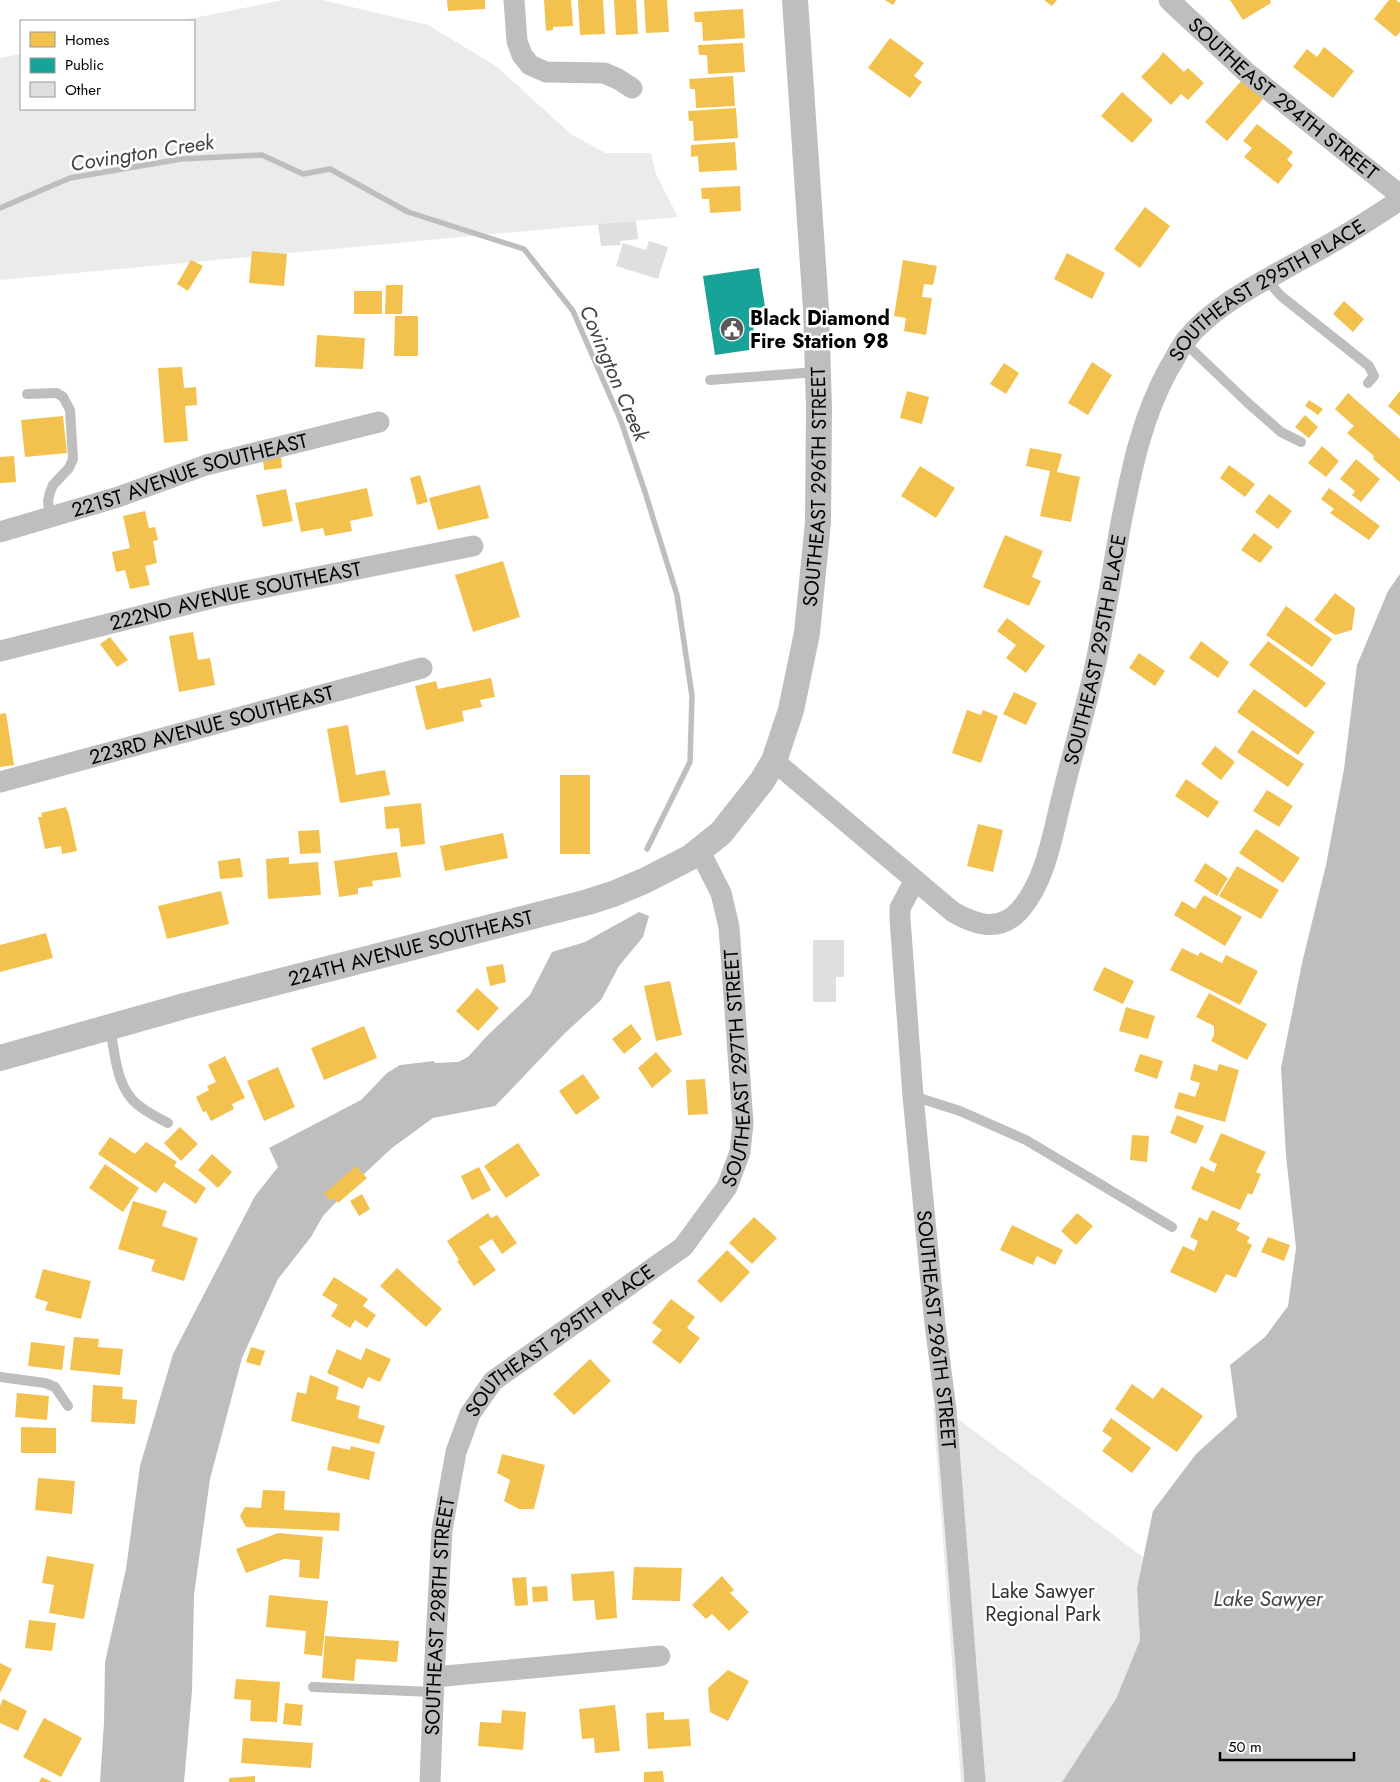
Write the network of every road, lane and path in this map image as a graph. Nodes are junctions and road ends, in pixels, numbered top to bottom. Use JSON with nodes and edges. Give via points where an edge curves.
{"nodes":[{"id":1,"x":514,"y":0,"type":"edge"},
{"id":2,"x":795,"y":0,"type":"edge"},
{"id":3,"x":1169,"y":0,"type":"edge"},
{"id":4,"x":632,"y":88,"type":"dead end"},
{"id":5,"x":1400,"y":195,"type":"edge"},
{"id":6,"x":1400,"y":200,"type":"edge"},
{"id":7,"x":1266,"y":279,"type":"junction"},
{"id":8,"x":1184,"y":342,"type":"junction"},
{"id":9,"x":818,"y":372,"type":"junction"},
{"id":10,"x":710,"y":380,"type":"dead end"},
{"id":11,"x":1368,"y":383,"type":"dead end"},
{"id":12,"x":27,"y":394,"type":"dead end"},
{"id":13,"x":379,"y":422,"type":"dead end"},
{"id":14,"x":1301,"y":442,"type":"dead end"},
{"id":15,"x":50,"y":518,"type":"junction"},
{"id":16,"x":0,"y":532,"type":"edge"},
{"id":17,"x":473,"y":546,"type":"dead end"},
{"id":18,"x":0,"y":651,"type":"edge"},
{"id":19,"x":422,"y":668,"type":"dead end"},
{"id":20,"x":774,"y":761,"type":"junction"},
{"id":21,"x":0,"y":782,"type":"edge"},
{"id":22,"x":699,"y":850,"type":"junction"},
{"id":23,"x":915,"y":880,"type":"junction"},
{"id":24,"x":109,"y":1027,"type":"junction"},
{"id":25,"x":0,"y":1058,"type":"edge"},
{"id":26,"x":913,"y":1096,"type":"junction"},
{"id":27,"x":168,"y":1124,"type":"dead end"},
{"id":28,"x":1172,"y":1226,"type":"dead end"},
{"id":29,"x":683,"y":1247,"type":"joint"},
{"id":30,"x":0,"y":1377,"type":"edge"},
{"id":31,"x":68,"y":1406,"type":"dead end"},
{"id":32,"x":456,"y":1452,"type":"joint"},
{"id":33,"x":660,"y":1656,"type":"dead end"},
{"id":34,"x":433,"y":1685,"type":"junction"},
{"id":35,"x":313,"y":1687,"type":"dead end"},
{"id":36,"x":430,"y":1782,"type":"edge"},
{"id":37,"x":976,"y":1782,"type":"edge"}],
"edges":[{"from":1,"to":4,"type":"street","via":[[517,41],[522,55],[530,64],[546,72],[604,73]]},
{"from":2,"to":9,"type":"street","name":"SOUTHEAST 296TH STREET"},
{"from":3,"to":5,"type":"street","name":"SOUTHEAST 294TH STREET","via":[[1246,72]]},
{"from":6,"to":7,"type":"street","name":"SOUTHEAST 295TH PLACE"},
{"from":7,"to":8,"type":"street","name":"SOUTHEAST 295TH PLACE","via":[[1222,308]]},
{"from":7,"to":11,"type":"lane","via":[[1281,296],[1369,366],[1374,376]]},
{"from":8,"to":14,"type":"lane","via":[[1281,432]]},
{"from":8,"to":23,"type":"street","name":"SOUTHEAST 295TH PLACE","via":[[1158,388],[1132,462],[1096,661],[1046,859],[1033,892],[1019,912],[1004,921],[982,925],[953,912]]},
{"from":9,"to":10,"type":"lane"},
{"from":9,"to":20,"type":"street","name":"SOUTHEAST 296TH STREET","via":[[818,522],[807,633],[790,710]]},
{"from":12,"to":15,"type":"lane","via":[[57,393],[70,410],[73,459],[53,484],[48,501]]},
{"from":13,"to":15,"type":"street","name":"221ST AVENUE SOUTHEAST","via":[[206,466]]},
{"from":15,"to":16,"type":"street","name":"221ST AVENUE SOUTHEAST"},
{"from":17,"to":18,"type":"street","name":"222ND AVENUE SOUTHEAST","via":[[216,597]]},
{"from":19,"to":21,"type":"street","name":"223RD AVENUE SOUTHEAST"},
{"from":20,"to":22,"type":"street","name":"224TH AVENUE SOUTHEAST","via":[[739,812],[721,833]]},
{"from":20,"to":23,"type":"street","name":"SOUTHEAST 295TH PLACE"},
{"from":22,"to":24,"type":"street","name":"224TH AVENUE SOUTHEAST","via":[[644,881],[588,902]]},
{"from":22,"to":29,"type":"street","name":"SOUTHEAST 297TH STREET","via":[[721,893],[729,927],[743,1123],[740,1152],[727,1187]]},
{"from":23,"to":26,"type":"street","name":"SOUTHEAST 296TH STREET","via":[[900,908]]},
{"from":24,"to":25,"type":"street","name":"224TH AVENUE SOUTHEAST"},
{"from":24,"to":27,"type":"lane","via":[[125,1091],[137,1105]]},
{"from":26,"to":28,"type":"lane","via":[[960,1111],[1026,1140]]},
{"from":26,"to":37,"type":"street","name":"SOUTHEAST 296TH STREET","via":[[946,1410]]},
{"from":29,"to":32,"type":"street","name":"SOUTHEAST 295TH PLACE","via":[[493,1381],[470,1414]]},
{"from":30,"to":31,"type":"lane","via":[[56,1387]]},
{"from":32,"to":34,"type":"street","name":"SOUTHEAST 298TH STREET","via":[[442,1530]]},
{"from":33,"to":34,"type":"street"},
{"from":34,"to":35,"type":"lane"},
{"from":34,"to":36,"type":"street","name":"SOUTHEAST 298TH STREET"}]}
